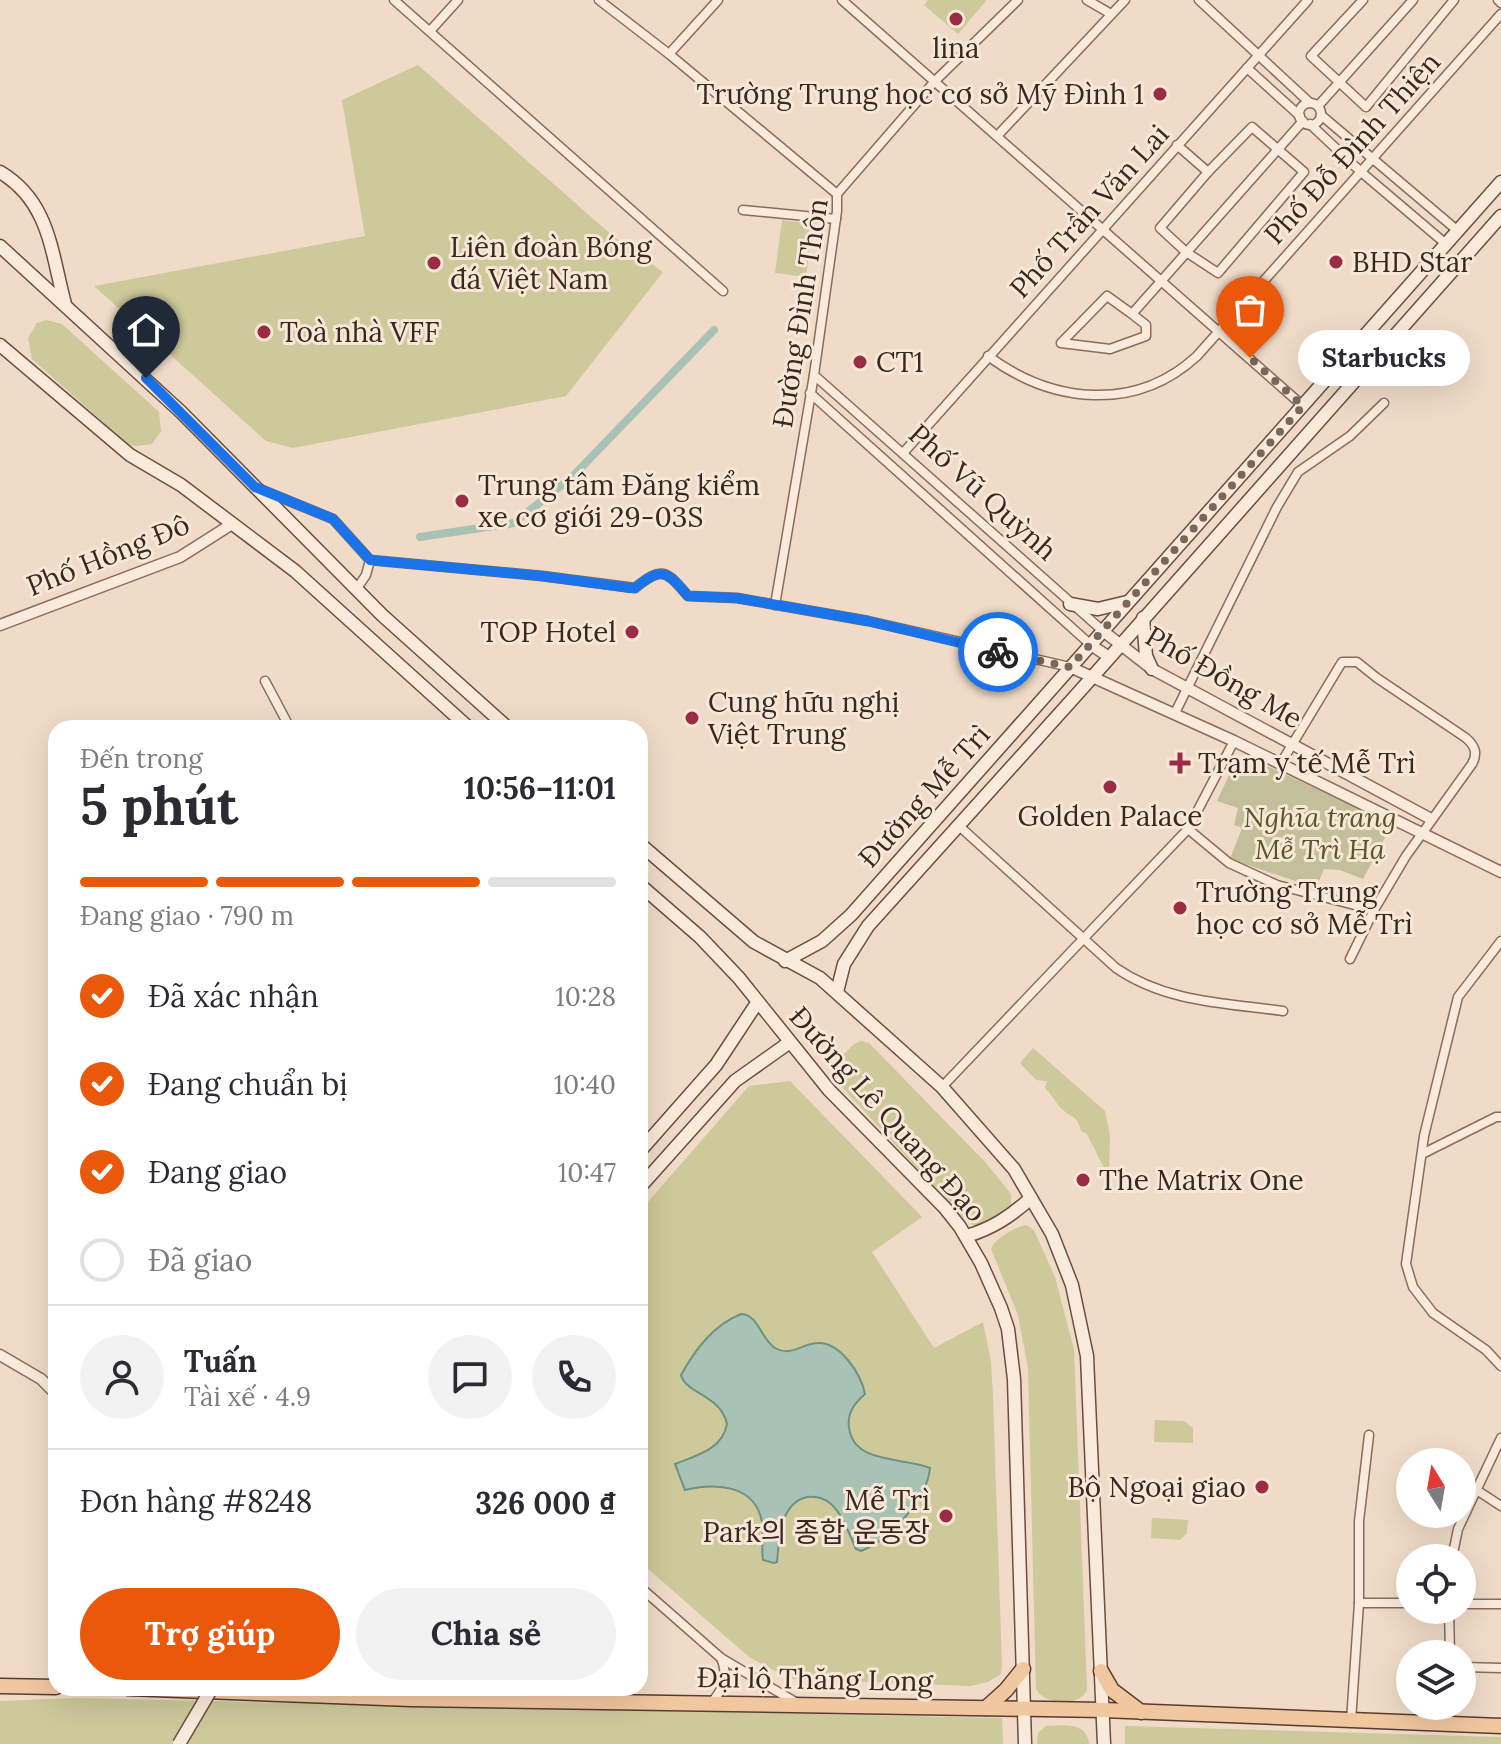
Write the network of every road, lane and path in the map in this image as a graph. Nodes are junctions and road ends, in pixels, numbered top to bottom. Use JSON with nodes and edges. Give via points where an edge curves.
{"nodes":[{"id":1,"x":394,"y":0,"type":"edge"},
{"id":2,"x":458,"y":0,"type":"edge"},
{"id":3,"x":599,"y":0,"type":"edge"},
{"id":4,"x":718,"y":0,"type":"edge"},
{"id":5,"x":842,"y":0,"type":"edge"},
{"id":6,"x":1018,"y":0,"type":"edge"},
{"id":7,"x":1087,"y":0,"type":"edge"},
{"id":8,"x":1125,"y":0,"type":"edge"},
{"id":9,"x":1308,"y":0,"type":"edge"},
{"id":10,"x":1363,"y":0,"type":"edge"},
{"id":11,"x":1413,"y":0,"type":"edge"},
{"id":12,"x":1454,"y":0,"type":"edge"},
{"id":13,"x":1205,"y":2,"type":"edge"},
{"id":14,"x":1111,"y":14,"type":"junction"},
{"id":15,"x":1501,"y":14,"type":"edge"},
{"id":16,"x":430,"y":31,"type":"junction"},
{"id":17,"x":669,"y":54,"type":"junction"},
{"id":18,"x":1258,"y":55,"type":"junction"},
{"id":19,"x":1247,"y":68,"type":"junction"},
{"id":20,"x":935,"y":81,"type":"junction"},
{"id":21,"x":1340,"y":83,"type":"junction"},
{"id":22,"x":1316,"y":108,"type":"junction"},
{"id":23,"x":1304,"y":120,"type":"junction"},
{"id":24,"x":998,"y":135,"type":"junction"},
{"id":25,"x":1177,"y":145,"type":"junction"},
{"id":26,"x":1279,"y":148,"type":"junction"},
{"id":27,"x":1372,"y":158,"type":"junction"},
{"id":28,"x":1360,"y":171,"type":"junction"},
{"id":29,"x":0,"y":172,"type":"edge"},
{"id":30,"x":1208,"y":172,"type":"junction"},
{"id":31,"x":1501,"y":182,"type":"edge"},
{"id":32,"x":837,"y":194,"type":"junction"},
{"id":33,"x":743,"y":210,"type":"dead end"},
{"id":34,"x":1501,"y":216,"type":"edge"},
{"id":35,"x":836,"y":219,"type":"junction"},
{"id":36,"x":1102,"y":228,"type":"junction"},
{"id":37,"x":1458,"y":231,"type":"junction"},
{"id":38,"x":1446,"y":244,"type":"junction"},
{"id":39,"x":0,"y":246,"type":"edge"},
{"id":40,"x":1186,"y":252,"type":"junction"},
{"id":41,"x":1163,"y":281,"type":"junction"},
{"id":42,"x":723,"y":291,"type":"dead end"},
{"id":43,"x":65,"y":304,"type":"junction"},
{"id":44,"x":1132,"y":314,"type":"junction"},
{"id":45,"x":1219,"y":331,"type":"junction"},
{"id":46,"x":3,"y":349,"type":"edge"},
{"id":47,"x":988,"y":356,"type":"junction"},
{"id":48,"x":814,"y":375,"type":"junction"},
{"id":49,"x":810,"y":393,"type":"junction"},
{"id":50,"x":1384,"y":403,"type":"dead end"},
{"id":51,"x":1303,"y":406,"type":"junction"},
{"id":52,"x":904,"y":452,"type":"junction"},
{"id":53,"x":255,"y":487,"type":"junction"},
{"id":54,"x":232,"y":524,"type":"junction"},
{"id":55,"x":370,"y":560,"type":"junction"},
{"id":56,"x":356,"y":590,"type":"junction"},
{"id":57,"x":1130,"y":601,"type":"junction"},
{"id":58,"x":1070,"y":604,"type":"junction"},
{"id":59,"x":775,"y":605,"type":"junction"},
{"id":60,"x":1143,"y":618,"type":"junction"},
{"id":61,"x":0,"y":625,"type":"edge"},
{"id":62,"x":1103,"y":631,"type":"junction"},
{"id":63,"x":1119,"y":644,"type":"junction"},
{"id":64,"x":1091,"y":645,"type":"junction"},
{"id":65,"x":1109,"y":657,"type":"junction"},
{"id":66,"x":1070,"y":667,"type":"junction"},
{"id":67,"x":1152,"y":669,"type":"junction"},
{"id":68,"x":1093,"y":676,"type":"junction"},
{"id":69,"x":265,"y":681,"type":"dead end"},
{"id":70,"x":1187,"y":689,"type":"junction"},
{"id":71,"x":1175,"y":713,"type":"junction"},
{"id":72,"x":286,"y":720,"type":"edge"},
{"id":73,"x":460,"y":720,"type":"edge"},
{"id":74,"x":499,"y":720,"type":"edge"},
{"id":75,"x":1234,"y":741,"type":"junction"},
{"id":76,"x":1292,"y":745,"type":"junction"},
{"id":77,"x":1281,"y":763,"type":"junction"},
{"id":78,"x":1431,"y":819,"type":"junction"},
{"id":79,"x":958,"y":825,"type":"junction"},
{"id":80,"x":1188,"y":829,"type":"junction"},
{"id":81,"x":1421,"y":832,"type":"junction"},
{"id":82,"x":648,"y":852,"type":"edge"},
{"id":83,"x":1501,"y":872,"type":"edge"},
{"id":84,"x":648,"y":892,"type":"edge"},
{"id":85,"x":1374,"y":910,"type":"junction"},
{"id":86,"x":851,"y":915,"type":"junction"},
{"id":87,"x":866,"y":927,"type":"junction"},
{"id":88,"x":1084,"y":938,"type":"junction"},
{"id":89,"x":1501,"y":941,"type":"edge"},
{"id":90,"x":1350,"y":959,"type":"dead end"},
{"id":91,"x":785,"y":961,"type":"junction"},
{"id":92,"x":837,"y":992,"type":"junction"},
{"id":93,"x":757,"y":1003,"type":"junction"},
{"id":94,"x":1283,"y":1011,"type":"dead end"},
{"id":95,"x":790,"y":1042,"type":"junction"},
{"id":96,"x":716,"y":1065,"type":"junction"},
{"id":97,"x":735,"y":1081,"type":"junction"},
{"id":98,"x":942,"y":1087,"type":"junction"},
{"id":99,"x":1501,"y":1117,"type":"edge"},
{"id":100,"x":648,"y":1142,"type":"edge"},
{"id":101,"x":1422,"y":1154,"type":"junction"},
{"id":102,"x":648,"y":1178,"type":"edge"},
{"id":103,"x":1031,"y":1198,"type":"junction"},
{"id":104,"x":967,"y":1236,"type":"junction"},
{"id":105,"x":0,"y":1355,"type":"edge"},
{"id":106,"x":1501,"y":1366,"type":"edge"},
{"id":107,"x":48,"y":1386,"type":"edge"},
{"id":108,"x":1369,"y":1435,"type":"dead end"},
{"id":109,"x":1501,"y":1438,"type":"edge"},
{"id":110,"x":1476,"y":1487,"type":"edge"},
{"id":111,"x":1476,"y":1490,"type":"edge"},
{"id":112,"x":1501,"y":1506,"type":"edge"},
{"id":113,"x":648,"y":1594,"type":"edge"},
{"id":114,"x":1359,"y":1603,"type":"junction"},
{"id":115,"x":1396,"y":1603,"type":"edge"},
{"id":116,"x":1476,"y":1604,"type":"edge"},
{"id":117,"x":1501,"y":1604,"type":"edge"},
{"id":118,"x":721,"y":1658,"type":"junction"},
{"id":119,"x":1476,"y":1667,"type":"edge"},
{"id":120,"x":1501,"y":1668,"type":"edge"},
{"id":121,"x":1023,"y":1669,"type":"junction"},
{"id":122,"x":1101,"y":1671,"type":"junction"},
{"id":123,"x":0,"y":1686,"type":"edge"},
{"id":124,"x":48,"y":1687,"type":"edge"},
{"id":125,"x":207,"y":1696,"type":"edge"},
{"id":126,"x":472,"y":1696,"type":"edge"},
{"id":127,"x":710,"y":1704,"type":"junction"},
{"id":128,"x":802,"y":1705,"type":"junction"},
{"id":129,"x":986,"y":1708,"type":"junction"},
{"id":130,"x":1023,"y":1708,"type":"junction"},
{"id":131,"x":1103,"y":1710,"type":"junction"},
{"id":132,"x":1141,"y":1712,"type":"junction"},
{"id":133,"x":1448,"y":1720,"type":"edge"},
{"id":134,"x":1351,"y":1721,"type":"junction"},
{"id":135,"x":1448,"y":1725,"type":"junction"},
{"id":136,"x":1501,"y":1726,"type":"edge"},
{"id":137,"x":179,"y":1744,"type":"edge"},
{"id":138,"x":1025,"y":1744,"type":"edge"},
{"id":139,"x":1104,"y":1744,"type":"edge"}],
"edges":[{"from":1,"to":16,"type":"street"},
{"from":2,"to":16,"type":"street"},
{"from":3,"to":17,"type":"street"},
{"from":4,"to":17,"type":"street"},
{"from":5,"to":20,"type":"street"},
{"from":6,"to":20,"type":"street","name":"Đường Đình Thôn"},
{"from":7,"to":14,"type":"street"},
{"from":8,"to":14,"type":"street"},
{"from":9,"to":18,"type":"street","name":"Phố Trần Văn Lai"},
{"from":10,"to":21,"type":"street","via":[[1311,56]]},
{"from":11,"to":21,"type":"street"},
{"from":12,"to":21,"type":"street","via":[[1366,107]]},
{"from":13,"to":18,"type":"street"},
{"from":14,"to":24,"type":"street"},
{"from":15,"to":27,"type":"street","name":"Phố Đỗ Đình Thiện"},
{"from":16,"to":42,"type":"street"},
{"from":17,"to":32,"type":"street"},
{"from":18,"to":19,"type":"street","name":"Phố Trần Văn Lai"},
{"from":18,"to":22,"type":"street"},
{"from":19,"to":23,"type":"street"},
{"from":19,"to":25,"type":"street","name":"Phố Trần Văn Lai"},
{"from":20,"to":24,"type":"street"},
{"from":20,"to":32,"type":"street","name":"Đường Đình Thôn"},
{"from":21,"to":22,"type":"street"},
{"from":22,"to":23,"type":"street","via":[[1317,122]]},
{"from":22,"to":23,"type":"street","via":[[1303,106]]},
{"from":22,"to":27,"type":"street"},
{"from":23,"to":26,"type":"street"},
{"from":23,"to":28,"type":"street"},
{"from":24,"to":36,"type":"street"},
{"from":25,"to":30,"type":"street"},
{"from":25,"to":36,"type":"street","name":"Phố Trần Văn Lai"},
{"from":26,"to":30,"type":"street","via":[[1252,127]]},
{"from":26,"to":40,"type":"street"},
{"from":26,"to":40,"type":"street","via":[[1304,172],[1218,273]]},
{"from":27,"to":28,"type":"street","name":"Phố Đỗ Đình Thiện"},
{"from":27,"to":37,"type":"street"},
{"from":28,"to":38,"type":"street"},
{"from":28,"to":45,"type":"street","name":"Phố Đỗ Đình Thiện"},
{"from":29,"to":43,"type":"main road","via":[[33,200],[46,226]]},
{"from":30,"to":40,"type":"street","via":[[1160,228]]},
{"from":31,"to":37,"type":"main road","name":"Đường Mễ Trì"},
{"from":32,"to":35,"type":"street","name":"Đường Đình Thôn"},
{"from":33,"to":35,"type":"street"},
{"from":34,"to":60,"type":"main road","name":"Đường Mễ Trì"},
{"from":35,"to":48,"type":"street","name":"Đường Đình Thôn"},
{"from":36,"to":41,"type":"street"},
{"from":36,"to":47,"type":"street","name":"Phố Trần Văn Lai"},
{"from":37,"to":38,"type":"main road","name":"Đường Mễ Trì"},
{"from":38,"to":51,"type":"main road","name":"Đường Mễ Trì"},
{"from":39,"to":43,"type":"main road"},
{"from":40,"to":41,"type":"street"},
{"from":41,"to":44,"type":"street"},
{"from":41,"to":45,"type":"street"},
{"from":43,"to":53,"type":"main road"},
{"from":44,"to":44,"type":"street","via":[[1146,325],[1146,336],[1110,349],[1061,343],[1107,296]]},
{"from":45,"to":47,"type":"street","name":"Phố Đỗ Đình Thiện","via":[[1177,373],[1119,393],[1073,395],[1043,388]]},
{"from":45,"to":51,"type":"street"},
{"from":46,"to":54,"type":"main road","via":[[130,455]]},
{"from":47,"to":52,"type":"street","name":"Phố Trần Văn Lai"},
{"from":48,"to":49,"type":"street","name":"Đường Đình Thôn"},
{"from":48,"to":52,"type":"street","name":"Phố Vũ Quỳnh"},
{"from":49,"to":59,"type":"street","name":"Đường Đình Thôn"},
{"from":49,"to":64,"type":"street","name":"Phố Vũ Quỳnh"},
{"from":50,"to":70,"type":"street","via":[[1350,436],[1298,472]]},
{"from":51,"to":57,"type":"main road","name":"Đường Mễ Trì"},
{"from":52,"to":58,"type":"street","name":"Phố Vũ Quỳnh"},
{"from":53,"to":55,"type":"street","via":[[333,519]]},
{"from":53,"to":56,"type":"main road"},
{"from":54,"to":61,"type":"street","name":"Phố Hồng Đô","via":[[180,557]]},
{"from":54,"to":73,"type":"main road","via":[[295,571]]},
{"from":55,"to":56,"type":"street"},
{"from":55,"to":59,"type":"street","via":[[630,588],[660,573],[670,576],[688,596]]},
{"from":56,"to":74,"type":"main road"},
{"from":57,"to":58,"type":"main road","via":[[1099,609]]},
{"from":57,"to":62,"type":"main road","name":"Đường Mễ Trì"},
{"from":58,"to":62,"type":"street","name":"Phố Vũ Quỳnh"},
{"from":59,"to":66,"type":"street","via":[[923,632]]},
{"from":60,"to":63,"type":"main road","name":"Đường Mễ Trì"},
{"from":60,"to":67,"type":"main road"},
{"from":62,"to":63,"type":"street","name":"Phố Vũ Quỳnh"},
{"from":62,"to":64,"type":"main road","name":"Đường Mễ Trì"},
{"from":63,"to":65,"type":"main road","name":"Đường Mễ Trì"},
{"from":63,"to":67,"type":"street","name":"Phố Đồng Me"},
{"from":64,"to":65,"type":"street","name":"Phố Đồng Me"},
{"from":64,"to":66,"type":"main road","name":"Đường Mễ Trì"},
{"from":65,"to":68,"type":"main road","name":"Đường Mễ Trì"},
{"from":66,"to":68,"type":"street","name":"Phố Đồng Me"},
{"from":66,"to":86,"type":"main road","name":"Đường Mễ Trì"},
{"from":67,"to":70,"type":"street","name":"Phố Đồng Me"},
{"from":68,"to":71,"type":"street","name":"Phố Đồng Me"},
{"from":68,"to":79,"type":"main road","name":"Đường Mễ Trì"},
{"from":69,"to":72,"type":"street"},
{"from":70,"to":71,"type":"street"},
{"from":70,"to":76,"type":"street","name":"Phố Đồng Me"},
{"from":71,"to":75,"type":"street","name":"Phố Đồng Me"},
{"from":75,"to":77,"type":"street","name":"Phố Đồng Me"},
{"from":75,"to":80,"type":"street"},
{"from":76,"to":77,"type":"street"},
{"from":76,"to":78,"type":"street","name":"Phố Đồng Me"},
{"from":76,"to":78,"type":"street","via":[[1342,662],[1357,662],[1475,749],[1475,760]]},
{"from":77,"to":81,"type":"street","name":"Phố Đồng Me"},
{"from":78,"to":81,"type":"street"},
{"from":79,"to":87,"type":"main road","name":"Đường Mễ Trì"},
{"from":79,"to":88,"type":"street"},
{"from":80,"to":85,"type":"street","via":[[1229,863],[1277,885]]},
{"from":80,"to":88,"type":"street"},
{"from":81,"to":83,"type":"street","name":"Phố Đồng Me"},
{"from":81,"to":85,"type":"street"},
{"from":82,"to":91,"type":"main road","name":"Đường Lê Quang Đạo","via":[[754,942]]},
{"from":84,"to":93,"type":"main road","name":"Đường Lê Quang Đạo","via":[[700,937]]},
{"from":85,"to":90,"type":"street"},
{"from":86,"to":87,"type":"main road"},
{"from":86,"to":91,"type":"main road","name":"Đường Mễ Trì","via":[[822,941]]},
{"from":87,"to":92,"type":"main road","name":"Đường Mễ Trì","via":[[844,964]]},
{"from":88,"to":94,"type":"street","via":[[1137,982],[1177,997]]},
{"from":88,"to":98,"type":"street"},
{"from":89,"to":101,"type":"street","via":[[1458,997]]},
{"from":91,"to":92,"type":"main road","name":"Đường Lê Quang Đạo"},
{"from":92,"to":98,"type":"main road","name":"Đường Lê Quang Đạo"},
{"from":93,"to":95,"type":"main road","name":"Đường Lê Quang Đạo"},
{"from":93,"to":96,"type":"main road"},
{"from":95,"to":97,"type":"main road"},
{"from":95,"to":104,"type":"main road","name":"Đường Lê Quang Đạo"},
{"from":96,"to":97,"type":"main road"},
{"from":96,"to":100,"type":"main road"},
{"from":97,"to":102,"type":"main road"},
{"from":98,"to":103,"type":"main road","name":"Đường Lê Quang Đạo","via":[[1005,1158]]},
{"from":99,"to":101,"type":"street"},
{"from":101,"to":106,"type":"street","via":[[1406,1264],[1413,1287],[1433,1313]]},
{"from":103,"to":104,"type":"main road","via":[[989,1230]]},
{"from":103,"to":122,"type":"main road","name":"Đường Lê Quang Đạo","via":[[1072,1285],[1087,1356]]},
{"from":104,"to":121,"type":"main road","name":"Đường Lê Quang Đạo","via":[[1001,1308],[1011,1348]]},
{"from":105,"to":107,"type":"street"},
{"from":108,"to":114,"type":"street","via":[[1359,1521]]},
{"from":109,"to":110,"type":"street"},
{"from":111,"to":112,"type":"street"},
{"from":113,"to":118,"type":"street"},
{"from":114,"to":115,"type":"street"},
{"from":114,"to":134,"type":"street"},
{"from":116,"to":117,"type":"street"},
{"from":118,"to":127,"type":"street","via":[[725,1677]]},
{"from":118,"to":128,"type":"street"},
{"from":119,"to":120,"type":"street"},
{"from":121,"to":129,"type":"main road"},
{"from":121,"to":130,"type":"main road","name":"Đường Lê Quang Đạo"},
{"from":122,"to":131,"type":"main road","name":"Đường Lê Quang Đạo"},
{"from":122,"to":132,"type":"main road","via":[[1112,1690]]},
{"from":123,"to":124,"type":"main road"},
{"from":125,"to":137,"type":"main road","bridge":true},
{"from":126,"to":127,"type":"main road","name":"Đại lộ Thăng Long"},
{"from":127,"to":128,"type":"main road","name":"Đại lộ Thăng Long"},
{"from":128,"to":129,"type":"main road","name":"Đại lộ Thăng Long"},
{"from":129,"to":130,"type":"main road","name":"Đại lộ Thăng Long"},
{"from":130,"to":131,"type":"main road","name":"Đại lộ Thăng Long"},
{"from":130,"to":138,"type":"main road","name":"Đường Lê Quang Đạo"},
{"from":131,"to":132,"type":"main road","name":"Đại lộ Thăng Long"},
{"from":131,"to":139,"type":"main road","name":"Đường Lê Quang Đạo"},
{"from":132,"to":134,"type":"main road","name":"Đại lộ Thăng Long"},
{"from":133,"to":135,"type":"street"},
{"from":134,"to":135,"type":"main road","name":"Đại lộ Thăng Long"},
{"from":135,"to":136,"type":"main road","name":"Đại lộ Thăng Long"}]}
